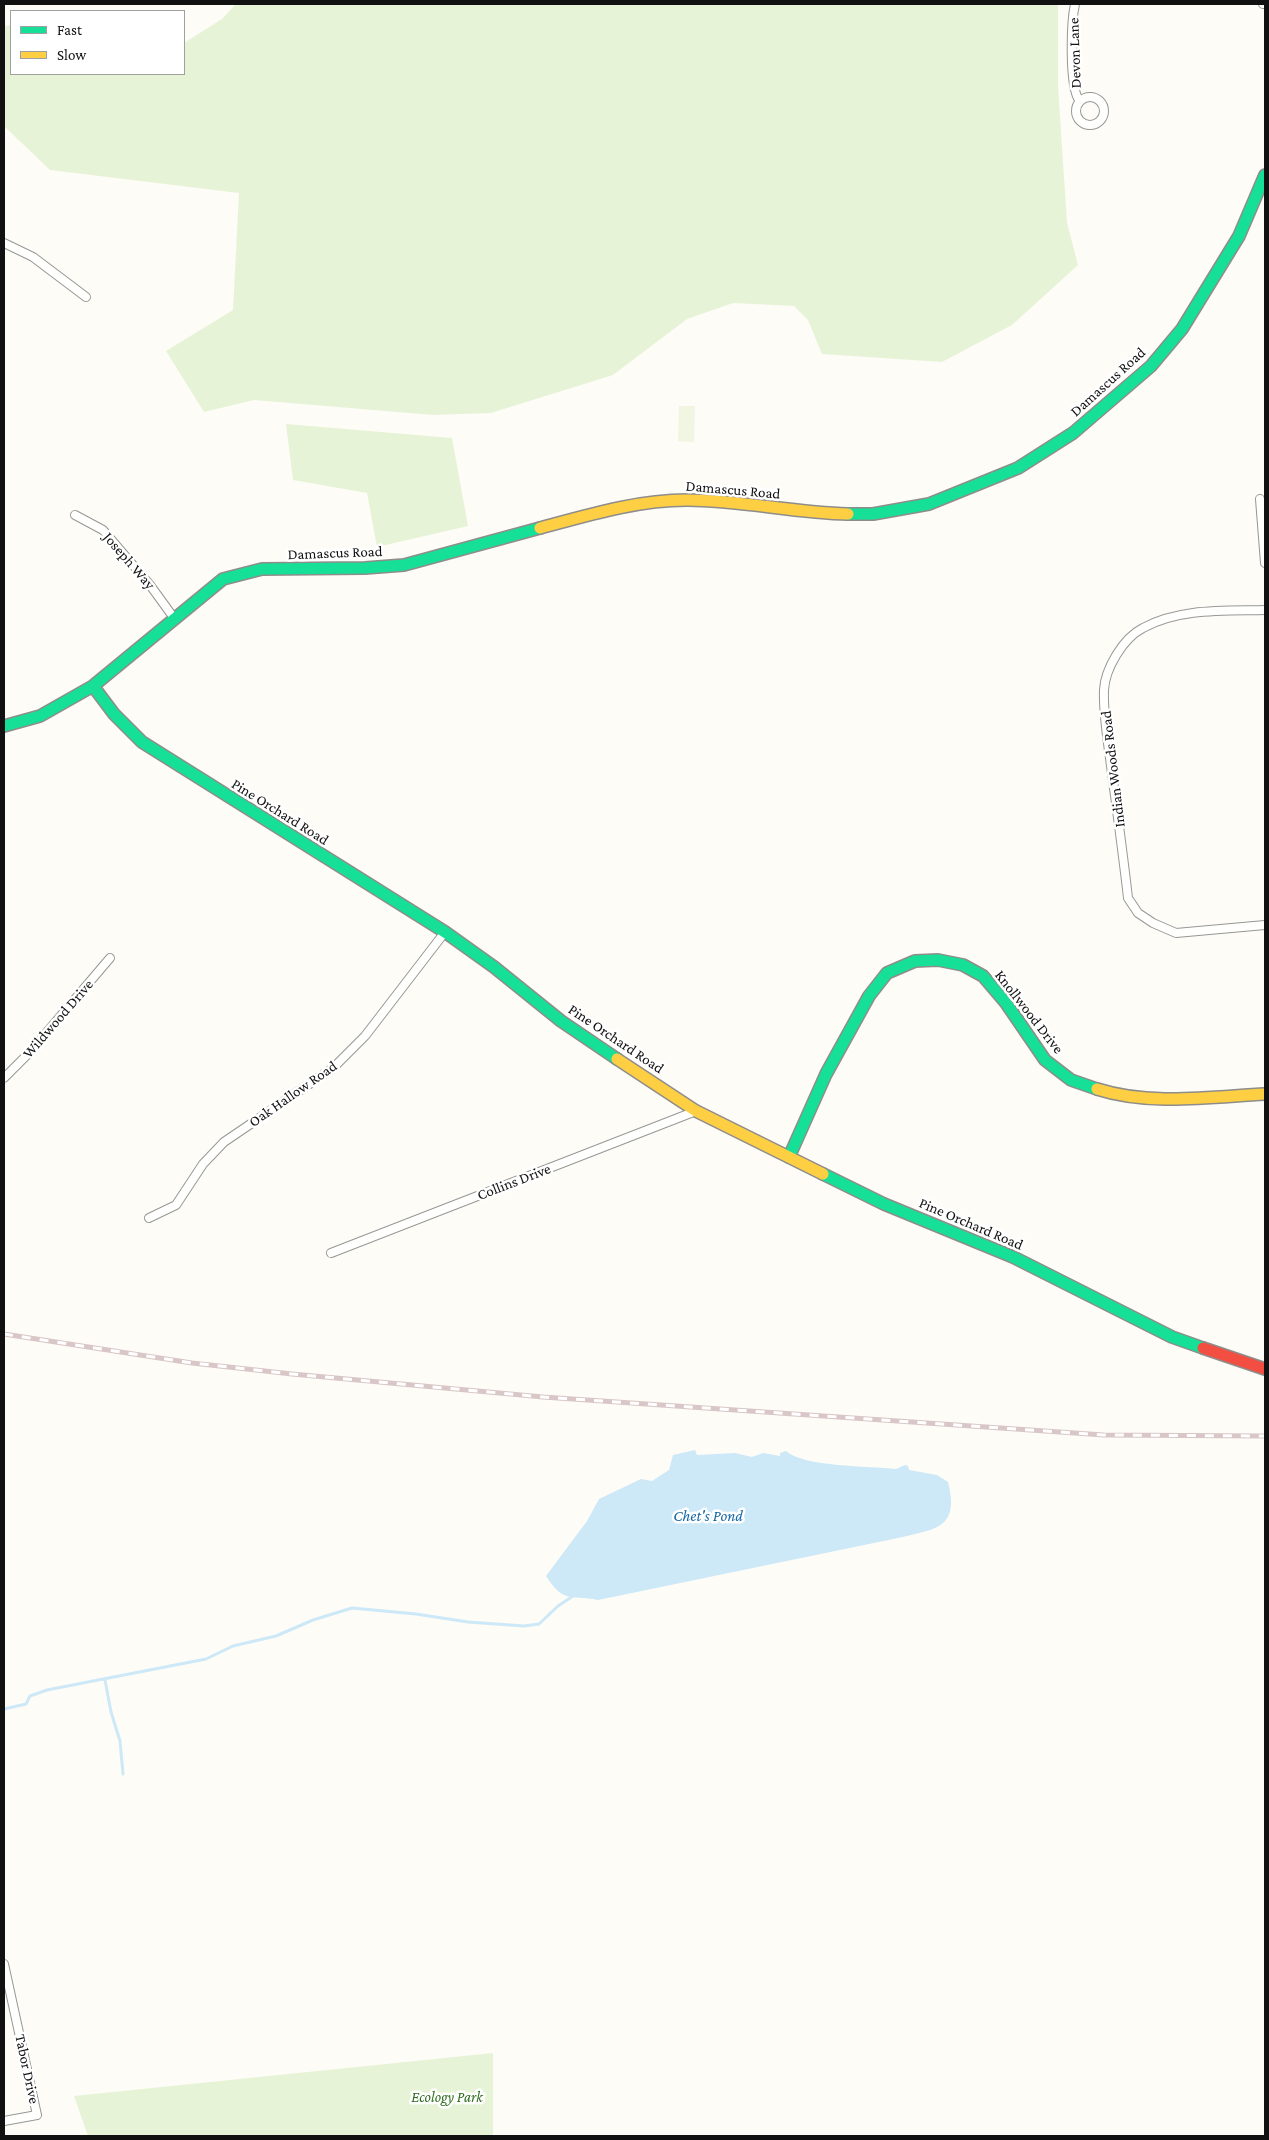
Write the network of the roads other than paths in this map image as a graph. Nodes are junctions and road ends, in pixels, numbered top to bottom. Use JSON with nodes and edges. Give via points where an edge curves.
{"nodes":[{"id":1,"x":1074,"y":4,"type":"edge"},
{"id":2,"x":1080,"y":100,"type":"dead end"},
{"id":3,"x":1265,"y":175,"type":"edge"},
{"id":4,"x":4,"y":243,"type":"edge"},
{"id":5,"x":86,"y":297,"type":"dead end"},
{"id":6,"x":1260,"y":499,"type":"dead end"},
{"id":7,"x":75,"y":515,"type":"dead end"},
{"id":8,"x":1265,"y":563,"type":"edge"},
{"id":9,"x":1265,"y":610,"type":"edge"},
{"id":10,"x":174,"y":618,"type":"junction"},
{"id":11,"x":92,"y":686,"type":"junction"},
{"id":12,"x":4,"y":726,"type":"edge"},
{"id":13,"x":1265,"y":925,"type":"edge"},
{"id":14,"x":446,"y":932,"type":"junction"},
{"id":15,"x":110,"y":958,"type":"dead end"},
{"id":16,"x":4,"y":1078,"type":"edge"},
{"id":17,"x":1265,"y":1094,"type":"edge"},
{"id":18,"x":696,"y":1111,"type":"junction"},
{"id":19,"x":789,"y":1157,"type":"junction"},
{"id":20,"x":149,"y":1218,"type":"dead end"},
{"id":21,"x":331,"y":1253,"type":"dead end"},
{"id":22,"x":1265,"y":1369,"type":"edge"},
{"id":23,"x":4,"y":1964,"type":"edge"},
{"id":24,"x":4,"y":2121,"type":"edge"}],
"edges":[{"from":1,"to":2,"type":"street","name":"Devon Lane","via":[[1072,77]]},
{"from":3,"to":10,"type":"street","name":"Damascus Road","via":[[1238,236],[1182,329],[1152,366],[1073,433],[1009,472],[929,504],[873,514],[819,513],[686,500],[648,503],[588,515],[404,565],[262,569],[223,579]]},
{"from":4,"to":5,"type":"street","via":[[33,257]]},
{"from":6,"to":8,"type":"street"},
{"from":7,"to":10,"type":"street","name":"Joseph Way","via":[[103,530]]},
{"from":9,"to":13,"type":"street","name":"Indian Woods Road","via":[[1167,618],[1141,628],[1120,648],[1109,669],[1104,690],[1128,898],[1138,913],[1176,933]]},
{"from":10,"to":11,"type":"street","name":"Damascus Road"},
{"from":11,"to":12,"type":"street","via":[[40,716]]},
{"from":11,"to":14,"type":"street","name":"Pine Orchard Road","via":[[142,742]]},
{"from":14,"to":18,"type":"street","name":"Pine Orchard Road","via":[[561,1021]]},
{"from":14,"to":20,"type":"street","name":"Oak Hallow Road","via":[[365,1036],[333,1068],[224,1142],[203,1164],[176,1205]]},
{"from":15,"to":16,"type":"street","name":"Wildwood Drive"},
{"from":17,"to":19,"type":"street","name":"Knollwood Drive","via":[[1180,1099],[1119,1096],[1071,1080],[1045,1060],[983,976],[963,965],[938,960],[915,961],[887,973],[869,996],[826,1074]]},
{"from":18,"to":19,"type":"street","name":"Pine Orchard Road"},
{"from":18,"to":21,"type":"street","name":"Collins Drive"},
{"from":19,"to":22,"type":"street","name":"Pine Orchard Road","via":[[884,1204],[1013,1258],[1172,1337]]},
{"from":23,"to":24,"type":"street","name":"Tabor Drive","via":[[36,2115]]}]}
